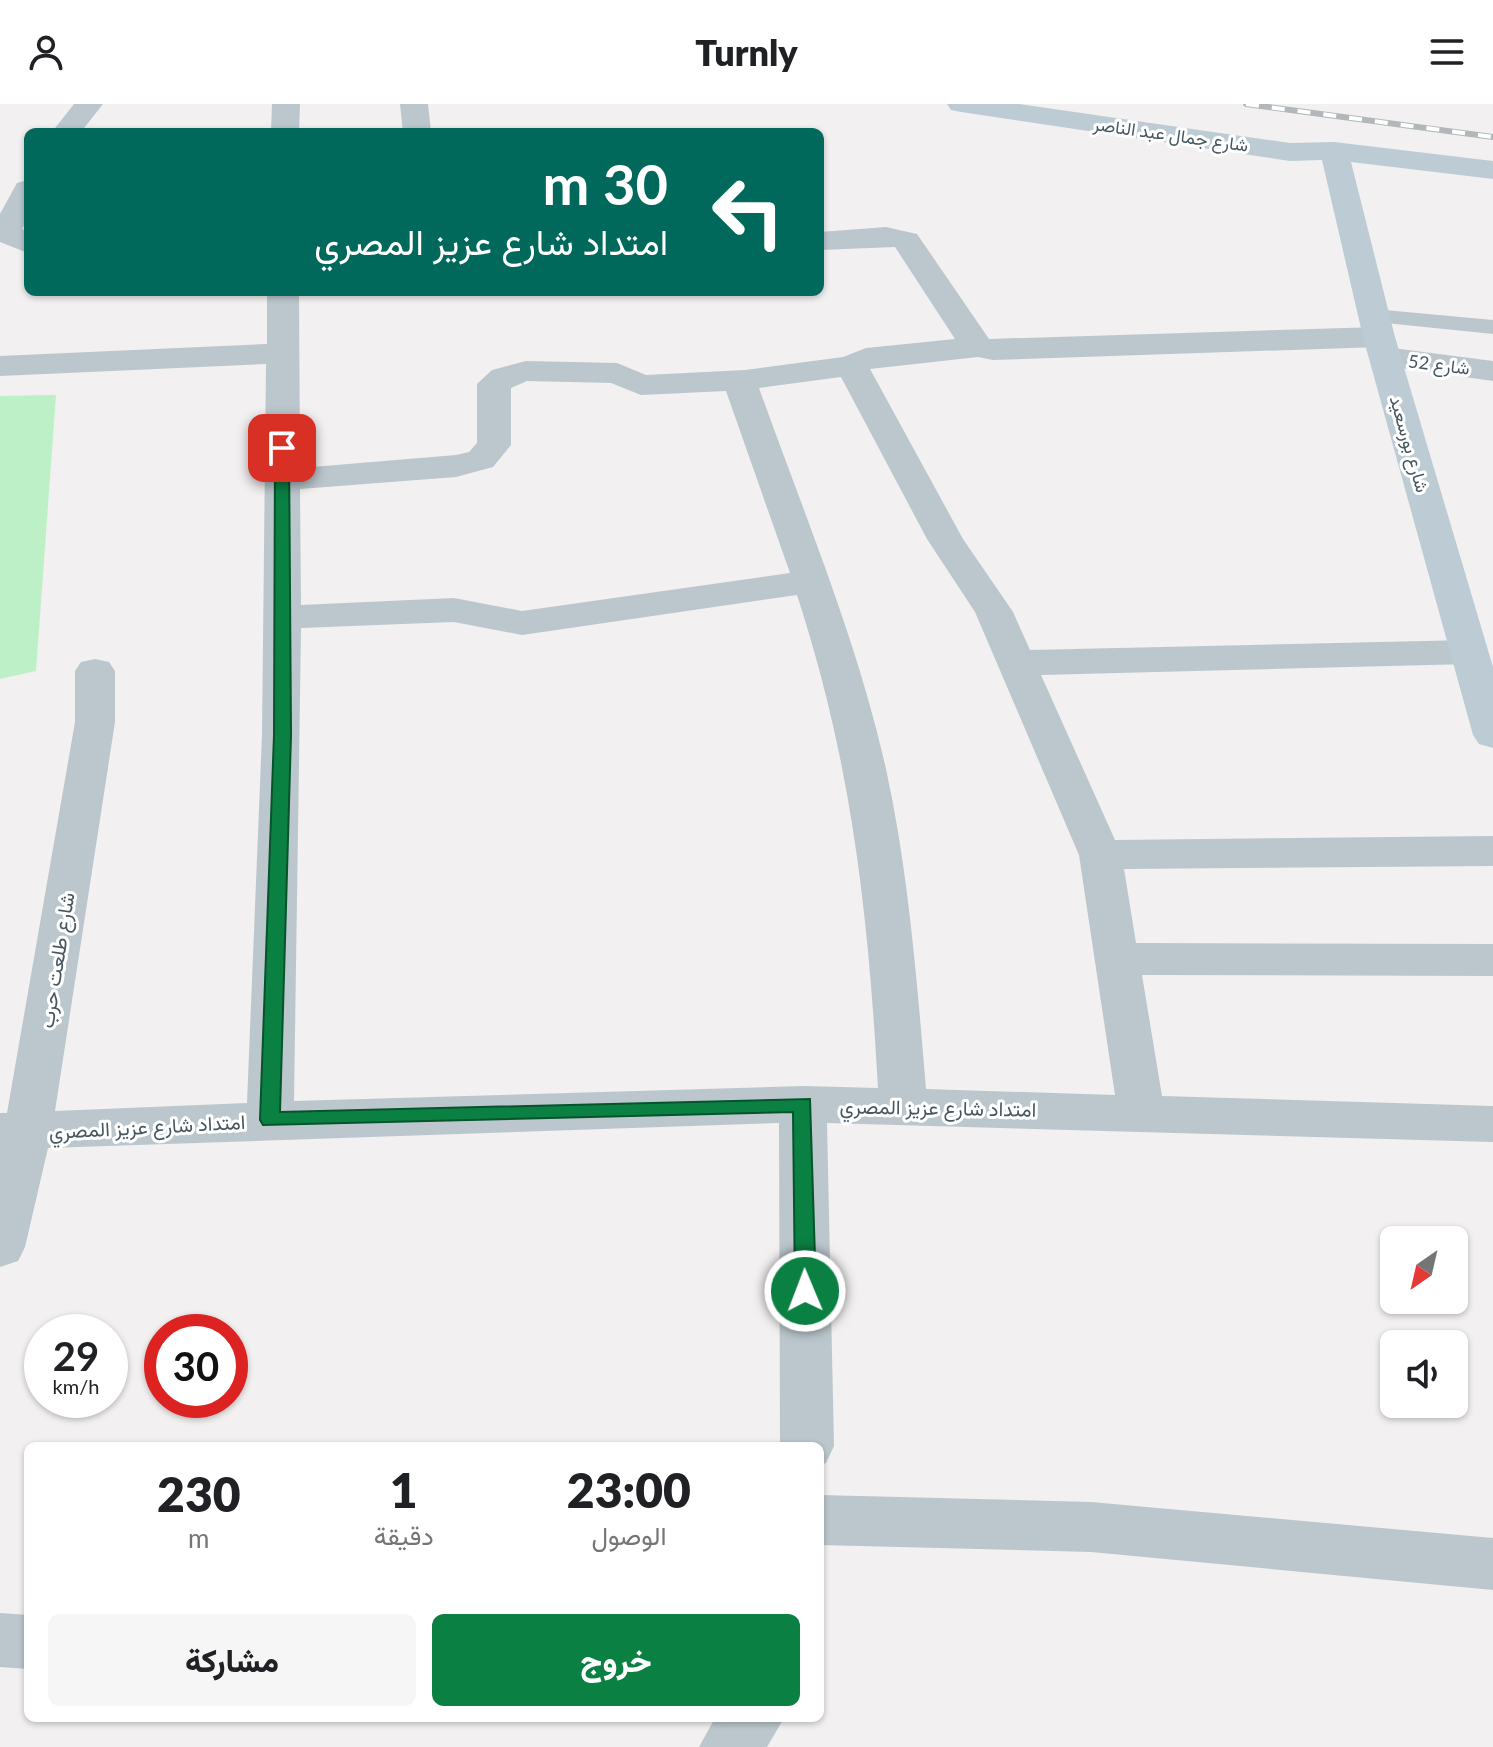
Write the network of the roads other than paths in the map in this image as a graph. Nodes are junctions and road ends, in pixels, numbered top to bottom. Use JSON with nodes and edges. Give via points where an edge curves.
{"nodes":[{"id":1,"x":89,"y":104,"type":"edge"},
{"id":2,"x":286,"y":104,"type":"edge"},
{"id":3,"x":414,"y":104,"type":"edge"},
{"id":4,"x":961,"y":104,"type":"edge"},
{"id":5,"x":1056,"y":104,"type":"edge"},
{"id":6,"x":69,"y":128,"type":"edge"},
{"id":7,"x":285,"y":128,"type":"edge"},
{"id":8,"x":417,"y":128,"type":"edge"},
{"id":9,"x":1334,"y":151,"type":"junction"},
{"id":10,"x":1493,"y":170,"type":"edge"},
{"id":11,"x":0,"y":188,"type":"edge"},
{"id":12,"x":24,"y":188,"type":"edge"},
{"id":13,"x":24,"y":196,"type":"edge"},
{"id":14,"x":824,"y":241,"type":"edge"},
{"id":15,"x":24,"y":242,"type":"edge"},
{"id":16,"x":283,"y":296,"type":"edge"},
{"id":17,"x":1493,"y":327,"type":"edge"},
{"id":18,"x":1379,"y":337,"type":"junction"},
{"id":19,"x":978,"y":347,"type":"junction"},
{"id":20,"x":282,"y":353,"type":"junction"},
{"id":21,"x":0,"y":366,"type":"edge"},
{"id":22,"x":852,"y":366,"type":"junction"},
{"id":23,"x":1493,"y":371,"type":"edge"},
{"id":24,"x":745,"y":380,"type":"junction"},
{"id":25,"x":282,"y":480,"type":"junction"},
{"id":26,"x":809,"y":582,"type":"junction"},
{"id":27,"x":282,"y":617,"type":"junction"},
{"id":28,"x":1469,"y":652,"type":"junction"},
{"id":29,"x":1016,"y":663,"type":"junction"},
{"id":30,"x":95,"y":671,"type":"dead end"},
{"id":31,"x":1493,"y":735,"type":"edge"},
{"id":32,"x":1493,"y":851,"type":"edge"},
{"id":33,"x":1100,"y":855,"type":"junction"},
{"id":34,"x":1117,"y":959,"type":"junction"},
{"id":35,"x":1493,"y":960,"type":"edge"},
{"id":36,"x":803,"y":1104,"type":"junction"},
{"id":37,"x":903,"y":1105,"type":"junction"},
{"id":38,"x":1141,"y":1112,"type":"junction"},
{"id":39,"x":270,"y":1120,"type":"junction"},
{"id":40,"x":1493,"y":1124,"type":"edge"},
{"id":41,"x":14,"y":1132,"type":"edge"},
{"id":42,"x":0,"y":1247,"type":"edge"},
{"id":43,"x":807,"y":1442,"type":"edge"},
{"id":44,"x":824,"y":1520,"type":"edge"},
{"id":45,"x":1493,"y":1564,"type":"edge"},
{"id":46,"x":0,"y":1640,"type":"edge"},
{"id":47,"x":24,"y":1642,"type":"edge"},
{"id":48,"x":751,"y":1722,"type":"edge"},
{"id":49,"x":729,"y":1747,"type":"edge"}],
"edges":[{"from":1,"to":6,"type":"street"},
{"from":2,"to":7,"type":"street"},
{"from":3,"to":8,"type":"street"},
{"from":4,"to":9,"type":"street","name":"شارع جمال عبد الناصر","via":[[1290,152]]},
{"from":5,"to":9,"type":"street","name":"شارع جمال عبد الناصر","via":[[1295,139]]},
{"from":9,"to":10,"type":"street","name":"شارع جمال عبد الناصر"},
{"from":9,"to":18,"type":"street","name":"شارع بورسعيد"},
{"from":11,"to":12,"type":"street"},
{"from":13,"to":15,"type":"street","via":[[5,233]]},
{"from":14,"to":19,"type":"street","via":[[886,236],[906,241]]},
{"from":16,"to":20,"type":"street"},
{"from":17,"to":18,"type":"lane"},
{"from":18,"to":19,"type":"street","name":"شارع 52","via":[[1009,351]]},
{"from":18,"to":23,"type":"street","name":"شارع 52"},
{"from":18,"to":28,"type":"street","name":"شارع بورسعيد"},
{"from":19,"to":22,"type":"street","name":"شارع 52","via":[[866,358]]},
{"from":20,"to":21,"type":"street"},
{"from":20,"to":25,"type":"street"},
{"from":22,"to":24,"type":"street","name":"شارع 52"},
{"from":22,"to":29,"type":"street","via":[[953,553],[994,612]]},
{"from":24,"to":25,"type":"street","name":"شارع 52","via":[[641,385],[607,372],[514,373],[494,384],[494,445],[481,460]]},
{"from":24,"to":26,"type":"street","via":[[742,388]]},
{"from":25,"to":27,"type":"street"},
{"from":26,"to":27,"type":"street","via":[[542,622],[443,609]]},
{"from":26,"to":37,"type":"street","via":[[865,769],[893,950]]},
{"from":27,"to":39,"type":"street"},
{"from":28,"to":29,"type":"street"},
{"from":28,"to":31,"type":"street","name":"شارع بورسعيد"},
{"from":29,"to":33,"type":"street"},
{"from":30,"to":41,"type":"street","name":"شارع طلعت حرب","via":[[95,722]]},
{"from":32,"to":33,"type":"street"},
{"from":33,"to":34,"type":"street"},
{"from":34,"to":35,"type":"street"},
{"from":34,"to":38,"type":"street"},
{"from":36,"to":37,"type":"street","name":"امتداد شارع عزيز المصري"},
{"from":36,"to":39,"type":"street","name":"امتداد شارع عزيز المصري"},
{"from":36,"to":43,"type":"street"},
{"from":37,"to":38,"type":"street","name":"امتداد شارع عزيز المصري"},
{"from":38,"to":40,"type":"street","name":"امتداد شارع عزيز المصري"},
{"from":39,"to":41,"type":"street","name":"امتداد شارع عزيز المصري"},
{"from":41,"to":42,"type":"street","name":"شارع طلعت حرب"},
{"from":44,"to":45,"type":"street","via":[[1091,1527]]},
{"from":46,"to":47,"type":"street"},
{"from":48,"to":49,"type":"street"}]}
